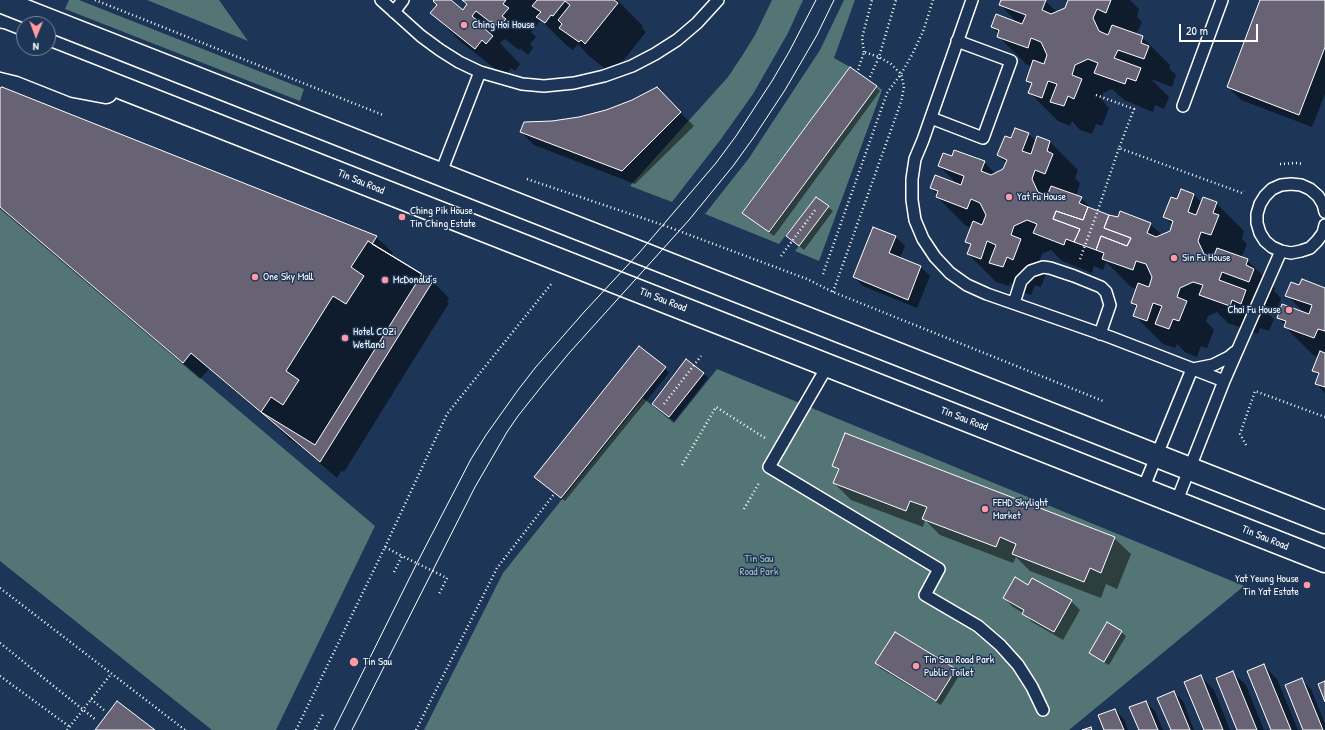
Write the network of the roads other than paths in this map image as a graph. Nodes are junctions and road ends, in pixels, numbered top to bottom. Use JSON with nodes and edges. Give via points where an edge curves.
{"nodes":[{"id":1,"x":381,"y":0,"type":"edge"},
{"id":2,"x":404,"y":0,"type":"edge"},
{"id":3,"x":718,"y":0,"type":"edge"},
{"id":4,"x":972,"y":0,"type":"edge"},
{"id":5,"x":1222,"y":0,"type":"edge"},
{"id":6,"x":0,"y":1,"type":"edge"},
{"id":7,"x":17,"y":5,"type":"edge"},
{"id":8,"x":394,"y":12,"type":"junction"},
{"id":9,"x":0,"y":40,"type":"edge"},
{"id":10,"x":957,"y":41,"type":"junction"},
{"id":11,"x":0,"y":60,"type":"edge"},
{"id":12,"x":480,"y":72,"type":"junction"},
{"id":13,"x":156,"y":101,"type":"junction"},
{"id":14,"x":1183,"y":106,"type":"dead end"},
{"id":15,"x":931,"y":118,"type":"junction"},
{"id":16,"x":440,"y":175,"type":"junction"},
{"id":17,"x":1325,"y":212,"type":"edge"},
{"id":18,"x":1325,"y":225,"type":"edge"},
{"id":19,"x":1281,"y":252,"type":"junction"},
{"id":20,"x":1014,"y":303,"type":"junction"},
{"id":21,"x":1100,"y":334,"type":"junction"},
{"id":22,"x":1237,"y":350,"type":"junction"},
{"id":23,"x":828,"y":366,"type":"junction"},
{"id":24,"x":1192,"y":369,"type":"junction"},
{"id":25,"x":1224,"y":381,"type":"junction"},
{"id":26,"x":1156,"y":456,"type":"junction"},
{"id":27,"x":1190,"y":470,"type":"junction"},
{"id":28,"x":1143,"y":489,"type":"junction"},
{"id":29,"x":1176,"y":503,"type":"junction"},
{"id":30,"x":1325,"y":522,"type":"edge"},
{"id":31,"x":1325,"y":561,"type":"edge"},
{"id":32,"x":1043,"y":710,"type":"dead end"}],
"edges":[{"from":1,"to":8,"type":"lane"},
{"from":2,"to":8,"type":"lane"},
{"from":3,"to":12,"type":"lane","via":[[677,40],[632,66],[604,76],[544,86],[522,84]]},
{"from":4,"to":10,"type":"lane"},
{"from":5,"to":14,"type":"lane"},
{"from":6,"to":7,"type":"street"},
{"from":7,"to":16,"type":"street"},
{"from":8,"to":12,"type":"lane","via":[[440,50]]},
{"from":9,"to":13,"type":"street","name":"Tin Sau Road"},
{"from":10,"to":15,"type":"lane"},
{"from":10,"to":15,"type":"lane","via":[[1011,61],[983,138]]},
{"from":11,"to":13,"type":"street","via":[[21,65],[74,86]]},
{"from":12,"to":16,"type":"lane"},
{"from":13,"to":23,"type":"street","name":"Tin Sau Road"},
{"from":15,"to":20,"type":"lane","via":[[915,159],[912,179],[915,220],[923,240],[950,273],[967,285]]},
{"from":16,"to":26,"type":"street"},
{"from":17,"to":19,"type":"lane","via":[[1318,196],[1301,185],[1281,185],[1272,189],[1260,204],[1257,214],[1258,228],[1265,241]]},
{"from":18,"to":19,"type":"lane","via":[[1323,233],[1310,248],[1291,253]]},
{"from":19,"to":22,"type":"lane"},
{"from":20,"to":21,"type":"lane"},
{"from":20,"to":21,"type":"lane","via":[[1021,281],[1031,271],[1043,267],[1074,276],[1101,287],[1106,292],[1110,305]]},
{"from":21,"to":24,"type":"lane"},
{"from":22,"to":24,"type":"lane","via":[[1213,365]]},
{"from":22,"to":25,"type":"lane"},
{"from":23,"to":28,"type":"street","name":"Tin Sau Road"},
{"from":23,"to":32,"type":"lane","via":[[769,468],[940,570],[925,595],[978,626],[1000,645],[1032,687]]},
{"from":24,"to":25,"type":"lane"},
{"from":24,"to":26,"type":"lane"},
{"from":25,"to":27,"type":"lane"},
{"from":26,"to":27,"type":"street"},
{"from":26,"to":28,"type":"lane"},
{"from":27,"to":29,"type":"lane"},
{"from":27,"to":30,"type":"street"},
{"from":28,"to":29,"type":"street","name":"Tin Sau Road"},
{"from":29,"to":31,"type":"street","name":"Tin Sau Road"}]}
